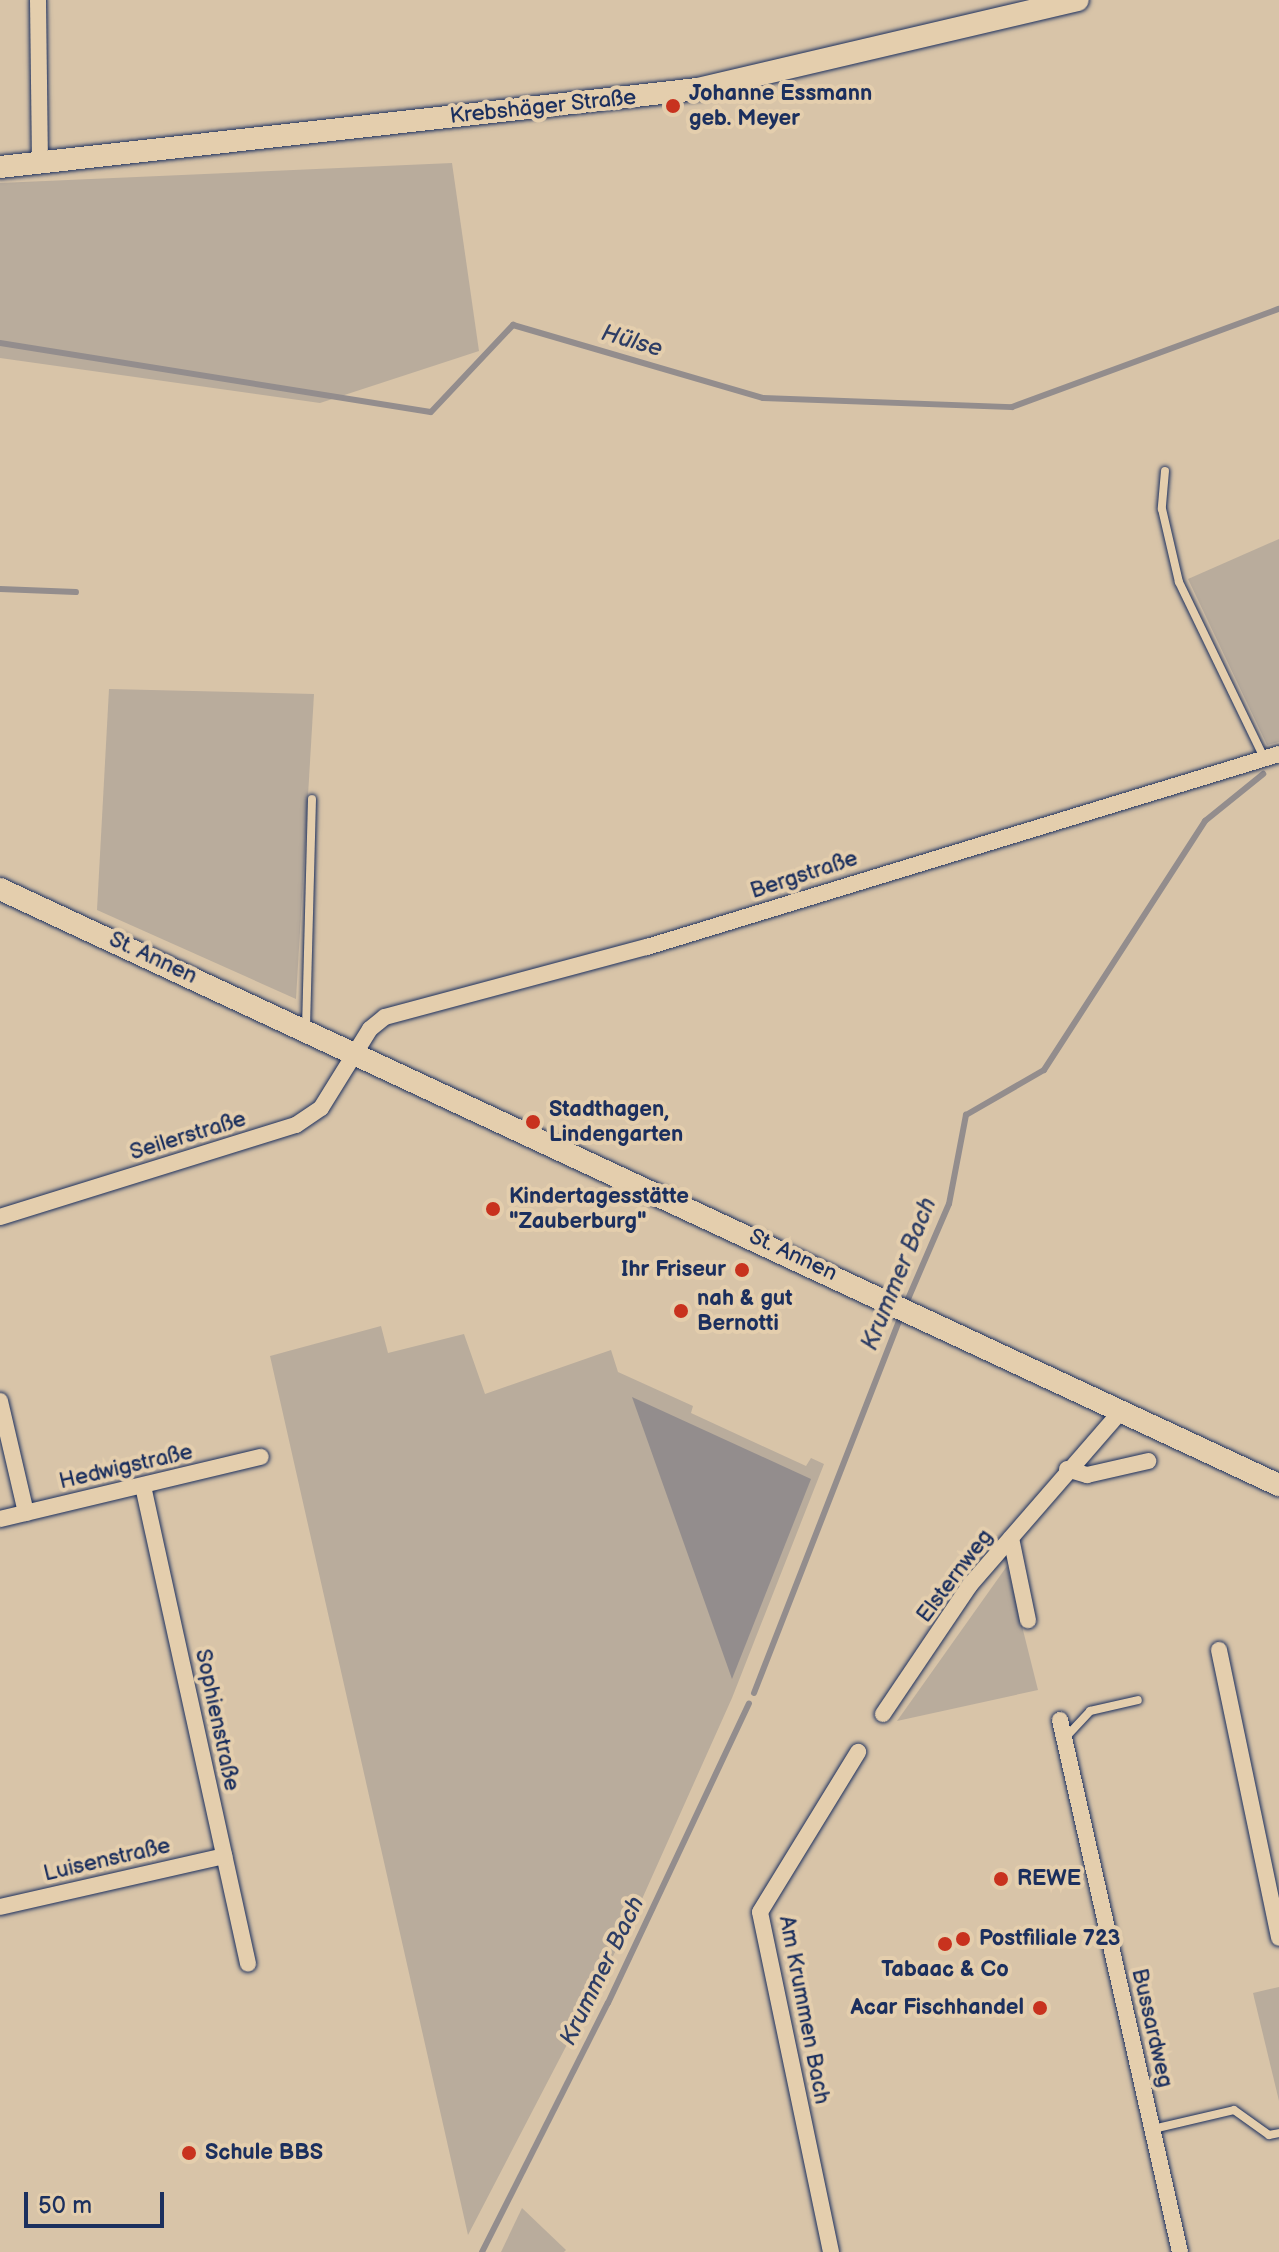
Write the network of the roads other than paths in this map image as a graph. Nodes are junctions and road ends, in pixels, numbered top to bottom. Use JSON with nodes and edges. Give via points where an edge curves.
{"nodes":[{"id":1,"x":38,"y":0,"type":"edge"},
{"id":2,"x":1078,"y":0,"type":"edge"},
{"id":3,"x":40,"y":162,"type":"junction"},
{"id":4,"x":0,"y":167,"type":"edge"},
{"id":5,"x":1165,"y":471,"type":"dead end"},
{"id":6,"x":1271,"y":755,"type":"edge"},
{"id":7,"x":312,"y":799,"type":"dead end"},
{"id":8,"x":0,"y":889,"type":"edge"},
{"id":9,"x":306,"y":1029,"type":"junction"},
{"id":10,"x":356,"y":1052,"type":"junction"},
{"id":11,"x":0,"y":1217,"type":"edge"},
{"id":12,"x":0,"y":1401,"type":"edge"},
{"id":13,"x":1122,"y":1410,"type":"junction"},
{"id":14,"x":261,"y":1457,"type":"dead end"},
{"id":15,"x":1148,"y":1461,"type":"dead end"},
{"id":16,"x":1067,"y":1469,"type":"junction"},
{"id":17,"x":1279,"y":1485,"type":"edge"},
{"id":18,"x":143,"y":1486,"type":"junction"},
{"id":19,"x":26,"y":1513,"type":"junction"},
{"id":20,"x":0,"y":1519,"type":"edge"},
{"id":21,"x":1011,"y":1538,"type":"junction"},
{"id":22,"x":1028,"y":1620,"type":"dead end"},
{"id":23,"x":1219,"y":1650,"type":"dead end"},
{"id":24,"x":1138,"y":1700,"type":"dead end"},
{"id":25,"x":883,"y":1714,"type":"dead end"},
{"id":26,"x":1060,"y":1720,"type":"dead end"},
{"id":27,"x":1064,"y":1739,"type":"junction"},
{"id":28,"x":858,"y":1752,"type":"dead end"},
{"id":29,"x":224,"y":1856,"type":"junction"},
{"id":30,"x":0,"y":1905,"type":"edge"},
{"id":31,"x":1279,"y":1938,"type":"edge"},
{"id":32,"x":248,"y":1964,"type":"dead end"},
{"id":33,"x":1153,"y":2129,"type":"junction"},
{"id":34,"x":1279,"y":2133,"type":"edge"},
{"id":35,"x":831,"y":2252,"type":"edge"},
{"id":36,"x":1180,"y":2252,"type":"edge"}],
"edges":[{"from":1,"to":3,"type":"street"},
{"from":2,"to":3,"type":"main road","name":"Krebshäger Straße","via":[[698,89]]},
{"from":3,"to":4,"type":"main road","name":"Krebshäger Straße"},
{"from":5,"to":6,"type":"lane","via":[[1162,509],[1179,582]]},
{"from":6,"to":10,"type":"street","name":"Bergstraße","via":[[647,947],[385,1017]]},
{"from":7,"to":9,"type":"lane"},
{"from":8,"to":9,"type":"main road","name":"St. Annen"},
{"from":9,"to":10,"type":"main road","name":"St. Annen"},
{"from":10,"to":11,"type":"street","name":"Seilerstraße","via":[[321,1108],[296,1125]]},
{"from":10,"to":13,"type":"main road","name":"St. Annen"},
{"from":12,"to":19,"type":"street"},
{"from":13,"to":16,"type":"street","name":"Elsternweg"},
{"from":13,"to":17,"type":"main road","name":"St. Annen"},
{"from":14,"to":18,"type":"street","name":"Hedwigstraße"},
{"from":15,"to":16,"type":"street","via":[[1087,1475]]},
{"from":16,"to":21,"type":"street","name":"Elsternweg"},
{"from":18,"to":19,"type":"street","name":"Hedwigstraße"},
{"from":18,"to":29,"type":"street","name":"Sophienstraße"},
{"from":19,"to":20,"type":"street","name":"Hedwigstraße"},
{"from":21,"to":22,"type":"street"},
{"from":21,"to":25,"type":"street","name":"Elsternweg","via":[[970,1585]]},
{"from":23,"to":31,"type":"street"},
{"from":24,"to":27,"type":"lane","via":[[1090,1711]]},
{"from":26,"to":27,"type":"street","name":"Bussardweg"},
{"from":27,"to":33,"type":"street","name":"Bussardweg"},
{"from":28,"to":35,"type":"street","name":"Am Krummen Bach","via":[[760,1912]]},
{"from":29,"to":30,"type":"street","name":"Luisenstraße"},
{"from":29,"to":32,"type":"street","name":"Sophienstraße"},
{"from":33,"to":34,"type":"lane","via":[[1234,2110],[1269,2135]]},
{"from":33,"to":36,"type":"street","name":"Bussardweg"}]}
